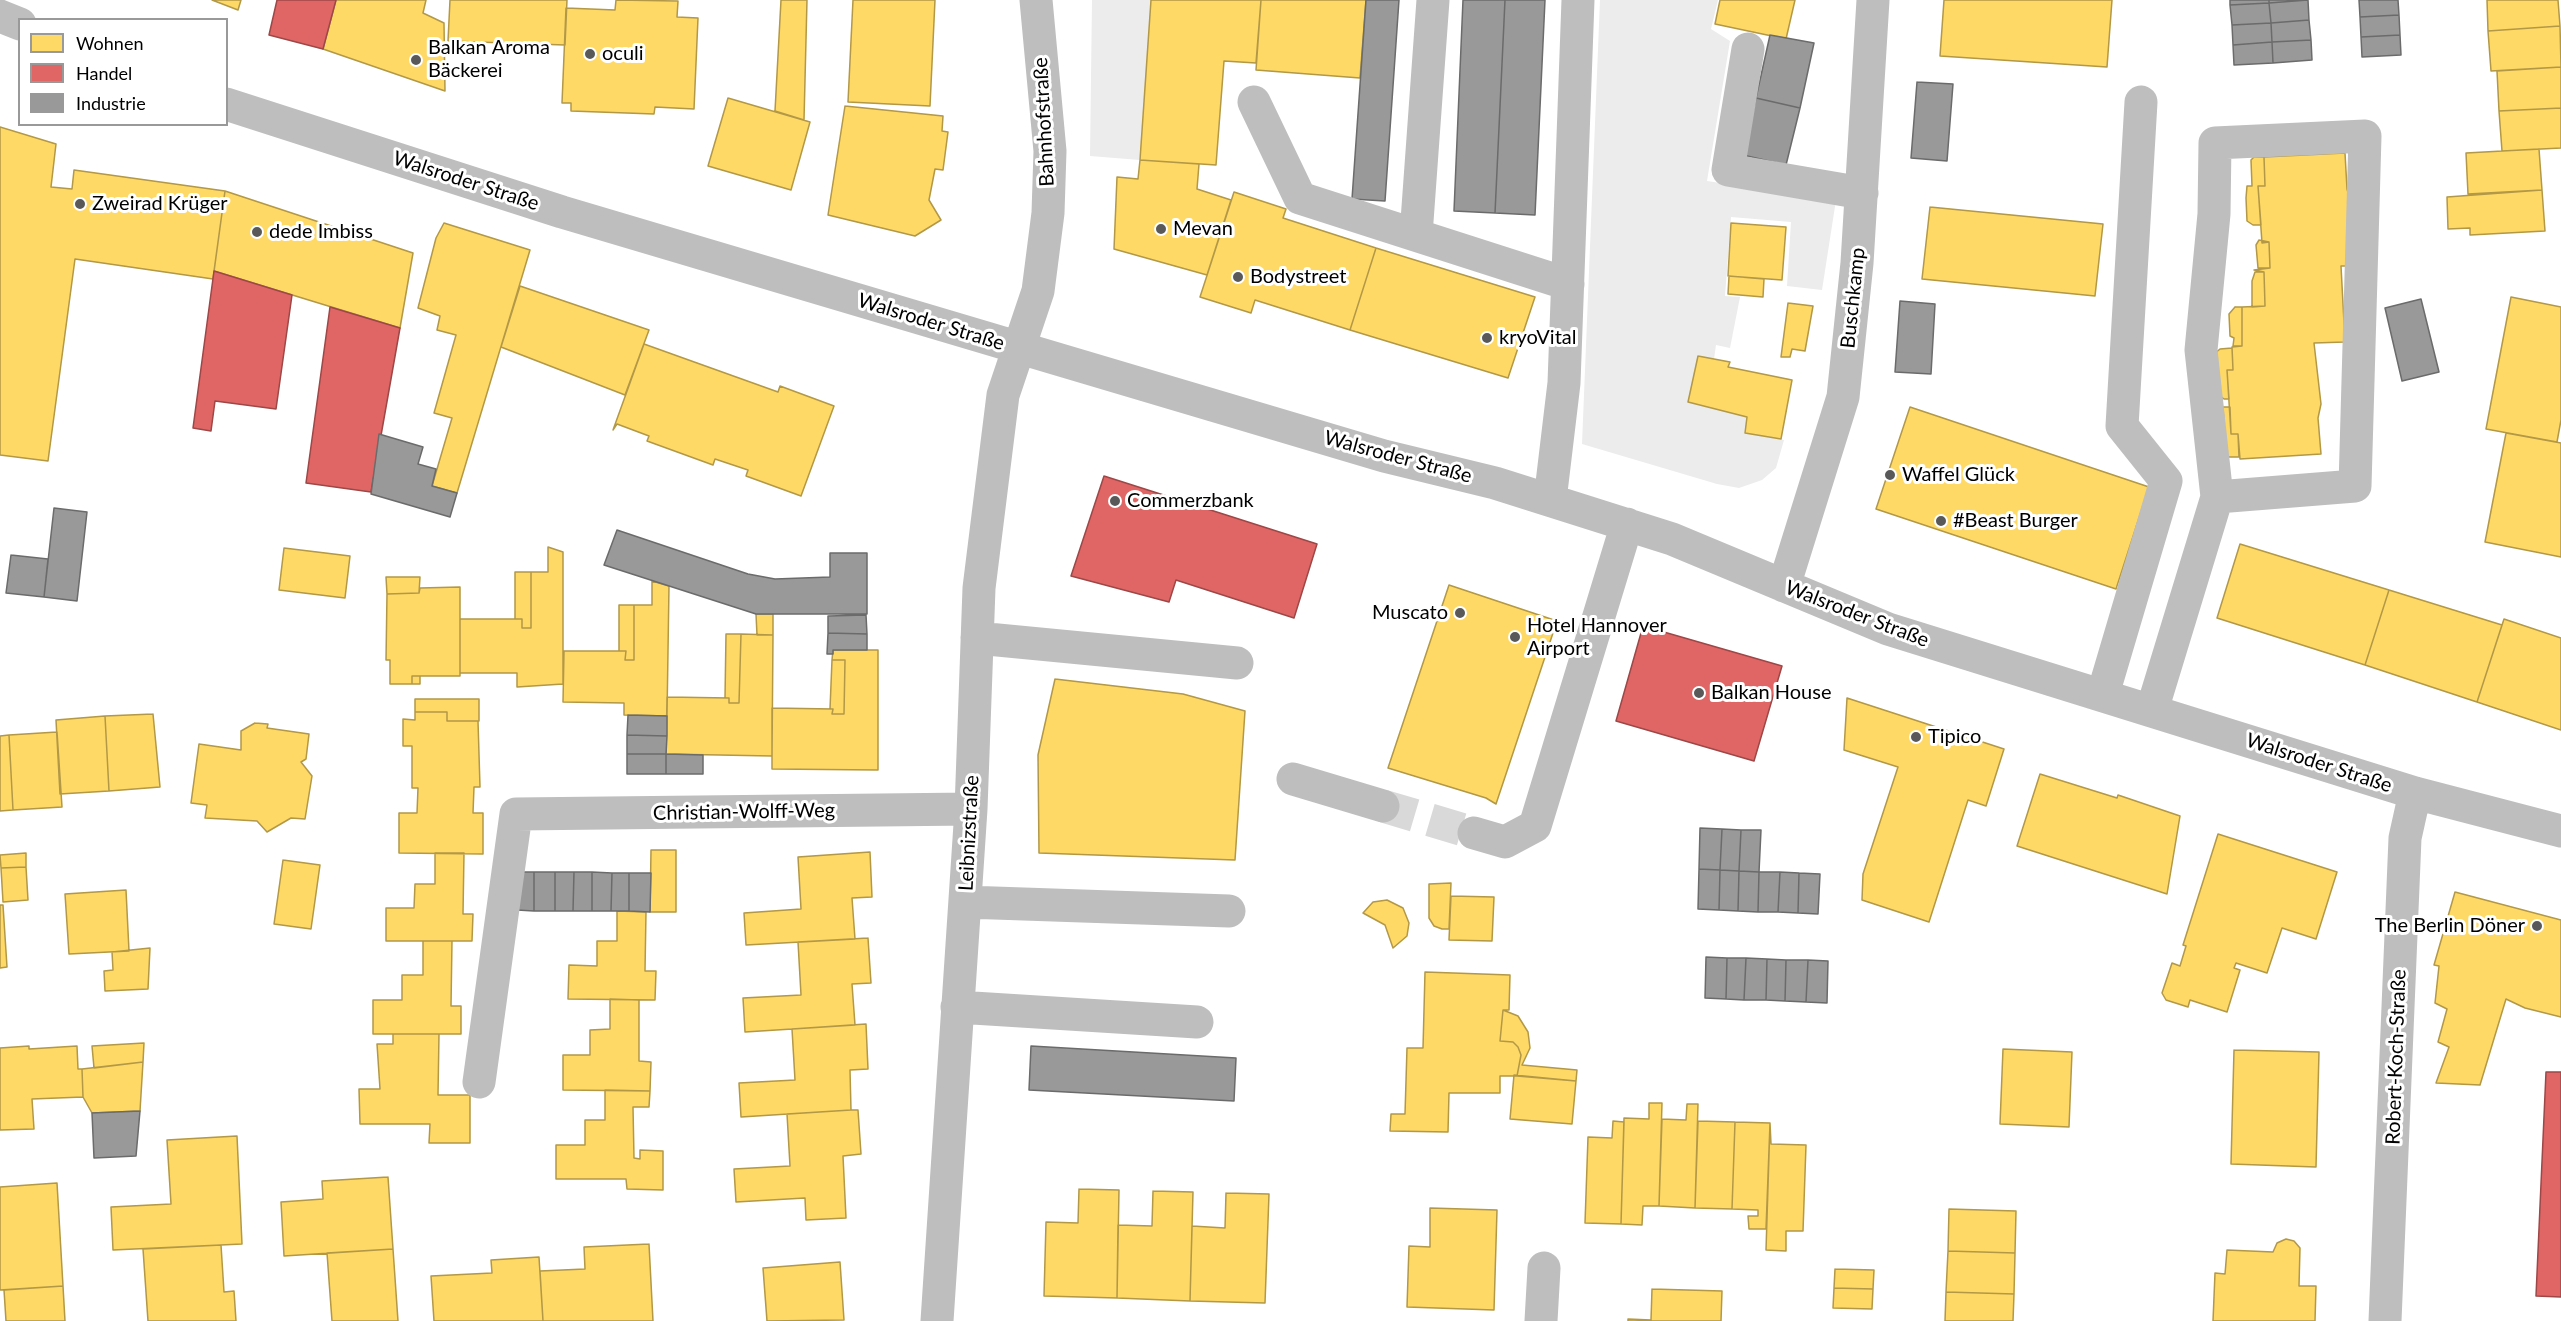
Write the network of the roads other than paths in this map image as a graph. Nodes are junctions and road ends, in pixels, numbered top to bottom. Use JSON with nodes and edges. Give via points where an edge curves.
{"nodes":[{"id":1,"x":1036,"y":0,"type":"edge"},
{"id":2,"x":1432,"y":0,"type":"edge"},
{"id":3,"x":1578,"y":0,"type":"edge"},
{"id":4,"x":1873,"y":0,"type":"edge"},
{"id":5,"x":0,"y":16,"type":"edge"},
{"id":6,"x":18,"y":23,"type":"edge"},
{"id":7,"x":1748,"y":49,"type":"dead end"},
{"id":8,"x":1254,"y":102,"type":"dead end"},
{"id":9,"x":2141,"y":102,"type":"dead end"},
{"id":10,"x":228,"y":105,"type":"edge"},
{"id":11,"x":1862,"y":193,"type":"junction"},
{"id":12,"x":1416,"y":235,"type":"junction"},
{"id":13,"x":1568,"y":284,"type":"junction"},
{"id":14,"x":1020,"y":348,"type":"junction"},
{"id":15,"x":2217,"y":497,"type":"junction"},
{"id":16,"x":1550,"y":500,"type":"junction"},
{"id":17,"x":1627,"y":524,"type":"junction"},
{"id":18,"x":1784,"y":586,"type":"junction"},
{"id":19,"x":977,"y":638,"type":"junction"},
{"id":20,"x":1237,"y":663,"type":"dead end"},
{"id":21,"x":2103,"y":694,"type":"junction"},
{"id":22,"x":2152,"y":710,"type":"junction"},
{"id":23,"x":1293,"y":779,"type":"dead end"},
{"id":24,"x":2415,"y":793,"type":"junction"},
{"id":25,"x":1383,"y":806,"type":"tunnel mouth"},
{"id":26,"x":971,"y":809,"type":"junction"},
{"id":27,"x":2561,"y":831,"type":"edge"},
{"id":28,"x":1474,"y":833,"type":"tunnel mouth"},
{"id":29,"x":965,"y":902,"type":"junction"},
{"id":30,"x":1229,"y":912,"type":"dead end"},
{"id":31,"x":957,"y":1007,"type":"junction"},
{"id":32,"x":1197,"y":1022,"type":"dead end"},
{"id":33,"x":479,"y":1082,"type":"dead end"},
{"id":34,"x":1544,"y":1268,"type":"dead end"},
{"id":35,"x":937,"y":1321,"type":"edge"},
{"id":36,"x":1541,"y":1321,"type":"edge"},
{"id":37,"x":2385,"y":1321,"type":"edge"}],
"edges":[{"from":1,"to":14,"type":"street","name":"Bahnhofstraße","via":[[1050,151],[1048,213],[1038,291]]},
{"from":2,"to":12,"type":"street"},
{"from":3,"to":13,"type":"street"},
{"from":4,"to":11,"type":"street","name":"Buschkamp"},
{"from":5,"to":6,"type":"street"},
{"from":7,"to":11,"type":"street","via":[[1728,170]]},
{"from":8,"to":12,"type":"street","via":[[1300,198]]},
{"from":9,"to":21,"type":"street","via":[[2122,426],[2166,481]]},
{"from":10,"to":14,"type":"street","name":"Walsroder Straße","via":[[562,212]]},
{"from":11,"to":18,"type":"street","name":"Buschkamp","via":[[1843,397]]},
{"from":12,"to":13,"type":"street"},
{"from":13,"to":16,"type":"street","via":[[1564,383]]},
{"from":14,"to":16,"type":"street","name":"Walsroder Straße","via":[[1384,456]]},
{"from":14,"to":19,"type":"street","name":"Leibnizstraße","via":[[1003,395],[979,588]]},
{"from":15,"to":15,"type":"street","via":[[2355,486],[2365,136],[2215,143],[2214,214],[2201,350]]},
{"from":15,"to":22,"type":"street"},
{"from":16,"to":17,"type":"street","name":"Walsroder Straße"},
{"from":17,"to":18,"type":"street","name":"Walsroder Straße","via":[[1672,538]]},
{"from":17,"to":28,"type":"street","via":[[1535,826],[1505,842]]},
{"from":18,"to":21,"type":"street","name":"Walsroder Straße","via":[[1888,629]]},
{"from":19,"to":20,"type":"street"},
{"from":19,"to":26,"type":"street","name":"Leibnizstraße"},
{"from":21,"to":22,"type":"street","name":"Walsroder Straße"},
{"from":22,"to":24,"type":"street","name":"Walsroder Straße"},
{"from":23,"to":25,"type":"street"},
{"from":24,"to":27,"type":"street","name":"Walsroder Straße"},
{"from":24,"to":37,"type":"street","name":"Robert-Koch-Straße","via":[[2405,838]]},
{"from":26,"to":29,"type":"street","name":"Leibnizstraße"},
{"from":26,"to":33,"type":"street","name":"Christian-Wolff-Weg","via":[[516,814]]},
{"from":29,"to":30,"type":"street"},
{"from":29,"to":31,"type":"street","name":"Leibnizstraße"},
{"from":31,"to":32,"type":"street"},
{"from":31,"to":35,"type":"street","name":"Leibnizstraße"},
{"from":34,"to":36,"type":"street"}]}
